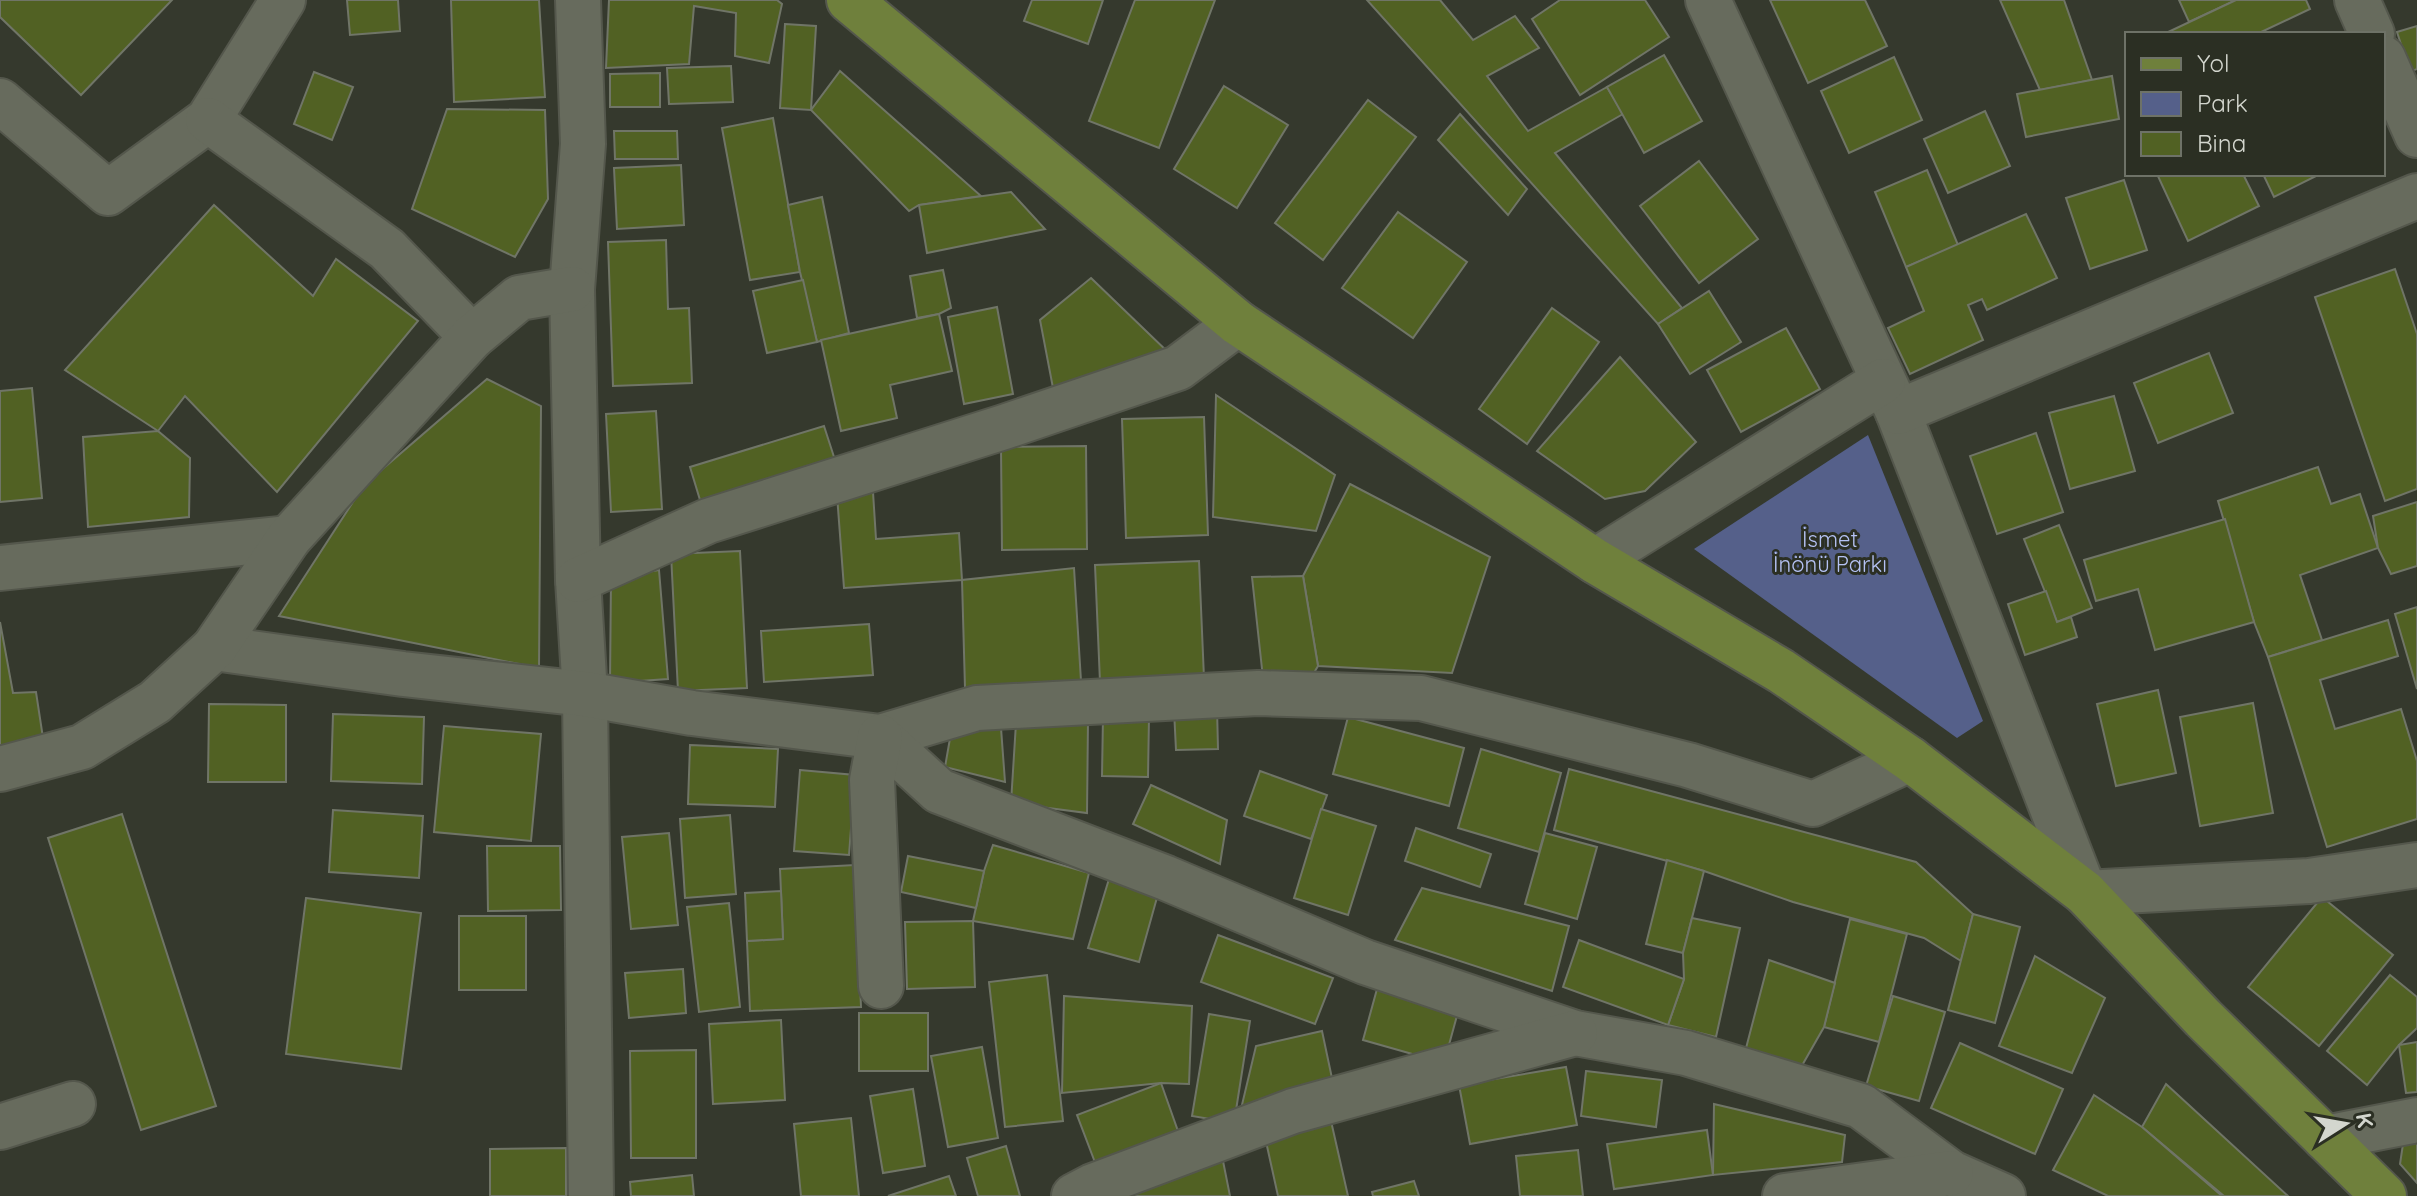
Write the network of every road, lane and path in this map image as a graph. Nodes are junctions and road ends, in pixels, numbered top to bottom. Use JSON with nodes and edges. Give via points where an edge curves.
{"nodes":[{"id":1,"x":283,"y":0,"type":"edge"},
{"id":2,"x":578,"y":0,"type":"edge"},
{"id":3,"x":849,"y":0,"type":"edge"},
{"id":4,"x":1708,"y":0,"type":"edge"},
{"id":5,"x":2357,"y":0,"type":"edge"},
{"id":6,"x":2371,"y":32,"type":"edge"},
{"id":7,"x":2385,"y":63,"type":"edge"},
{"id":8,"x":0,"y":101,"type":"edge"},
{"id":9,"x":208,"y":120,"type":"junction"},
{"id":10,"x":2417,"y":135,"type":"edge"},
{"id":11,"x":2417,"y":196,"type":"edge"},
{"id":12,"x":572,"y":289,"type":"junction"},
{"id":13,"x":1238,"y":323,"type":"junction"},
{"id":14,"x":472,"y":337,"type":"junction"},
{"id":15,"x":1891,"y":396,"type":"junction"},
{"id":16,"x":289,"y":538,"type":"junction"},
{"id":17,"x":1595,"y":561,"type":"junction"},
{"id":18,"x":0,"y":568,"type":"edge"},
{"id":19,"x":578,"y":580,"type":"junction"},
{"id":20,"x":214,"y":648,"type":"junction"},
{"id":21,"x":585,"y":694,"type":"junction"},
{"id":22,"x":880,"y":737,"type":"junction"},
{"id":23,"x":1910,"y":759,"type":"junction"},
{"id":24,"x":0,"y":769,"type":"edge"},
{"id":25,"x":2417,"y":865,"type":"edge"},
{"id":26,"x":2085,"y":893,"type":"junction"},
{"id":27,"x":881,"y":986,"type":"dead end"},
{"id":28,"x":1575,"y":1033,"type":"junction"},
{"id":29,"x":73,"y":1104,"type":"dead end"},
{"id":30,"x":2417,"y":1120,"type":"edge"},
{"id":31,"x":0,"y":1127,"type":"edge"},
{"id":32,"x":2325,"y":1138,"type":"junction"},
{"id":33,"x":1951,"y":1173,"type":"junction"},
{"id":34,"x":591,"y":1196,"type":"edge"},
{"id":35,"x":1074,"y":1196,"type":"edge"},
{"id":36,"x":1785,"y":1196,"type":"edge"},
{"id":37,"x":2003,"y":1196,"type":"edge"},
{"id":38,"x":2384,"y":1196,"type":"edge"}],
"edges":[{"from":1,"to":9,"type":"street"},
{"from":2,"to":12,"type":"street","via":[[583,144]]},
{"from":3,"to":13,"type":"main road"},
{"from":4,"to":15,"type":"street"},
{"from":5,"to":6,"type":"street"},
{"from":7,"to":10,"type":"street"},
{"from":8,"to":9,"type":"street","via":[[108,193]]},
{"from":9,"to":14,"type":"street","via":[[387,249]]},
{"from":11,"to":15,"type":"street"},
{"from":12,"to":14,"type":"street","via":[[519,298]]},
{"from":12,"to":19,"type":"street"},
{"from":13,"to":17,"type":"main road"},
{"from":13,"to":19,"type":"street","via":[[1178,368],[708,521]]},
{"from":14,"to":16,"type":"street"},
{"from":15,"to":17,"type":"street"},
{"from":15,"to":26,"type":"street"},
{"from":16,"to":18,"type":"street"},
{"from":16,"to":20,"type":"street"},
{"from":17,"to":23,"type":"main road","via":[[1781,671]]},
{"from":19,"to":21,"type":"street"},
{"from":20,"to":21,"type":"street"},
{"from":20,"to":24,"type":"street","via":[[155,702],[82,747]]},
{"from":21,"to":22,"type":"street"},
{"from":21,"to":34,"type":"street"},
{"from":22,"to":23,"type":"street","via":[[977,708],[1258,693],[1421,698],[1688,765],[1813,804]]},
{"from":22,"to":27,"type":"street","via":[[872,780]]},
{"from":22,"to":28,"type":"street","via":[[939,791],[1365,962]]},
{"from":23,"to":26,"type":"main road"},
{"from":25,"to":26,"type":"street","via":[[2309,881]]},
{"from":26,"to":32,"type":"main road"},
{"from":28,"to":33,"type":"street","via":[[1686,1053],[1861,1106]]},
{"from":28,"to":35,"type":"street","via":[[1293,1111]]},
{"from":29,"to":31,"type":"street"},
{"from":30,"to":32,"type":"street"},
{"from":32,"to":38,"type":"main road"},
{"from":33,"to":36,"type":"street"},
{"from":33,"to":37,"type":"street"}]}
